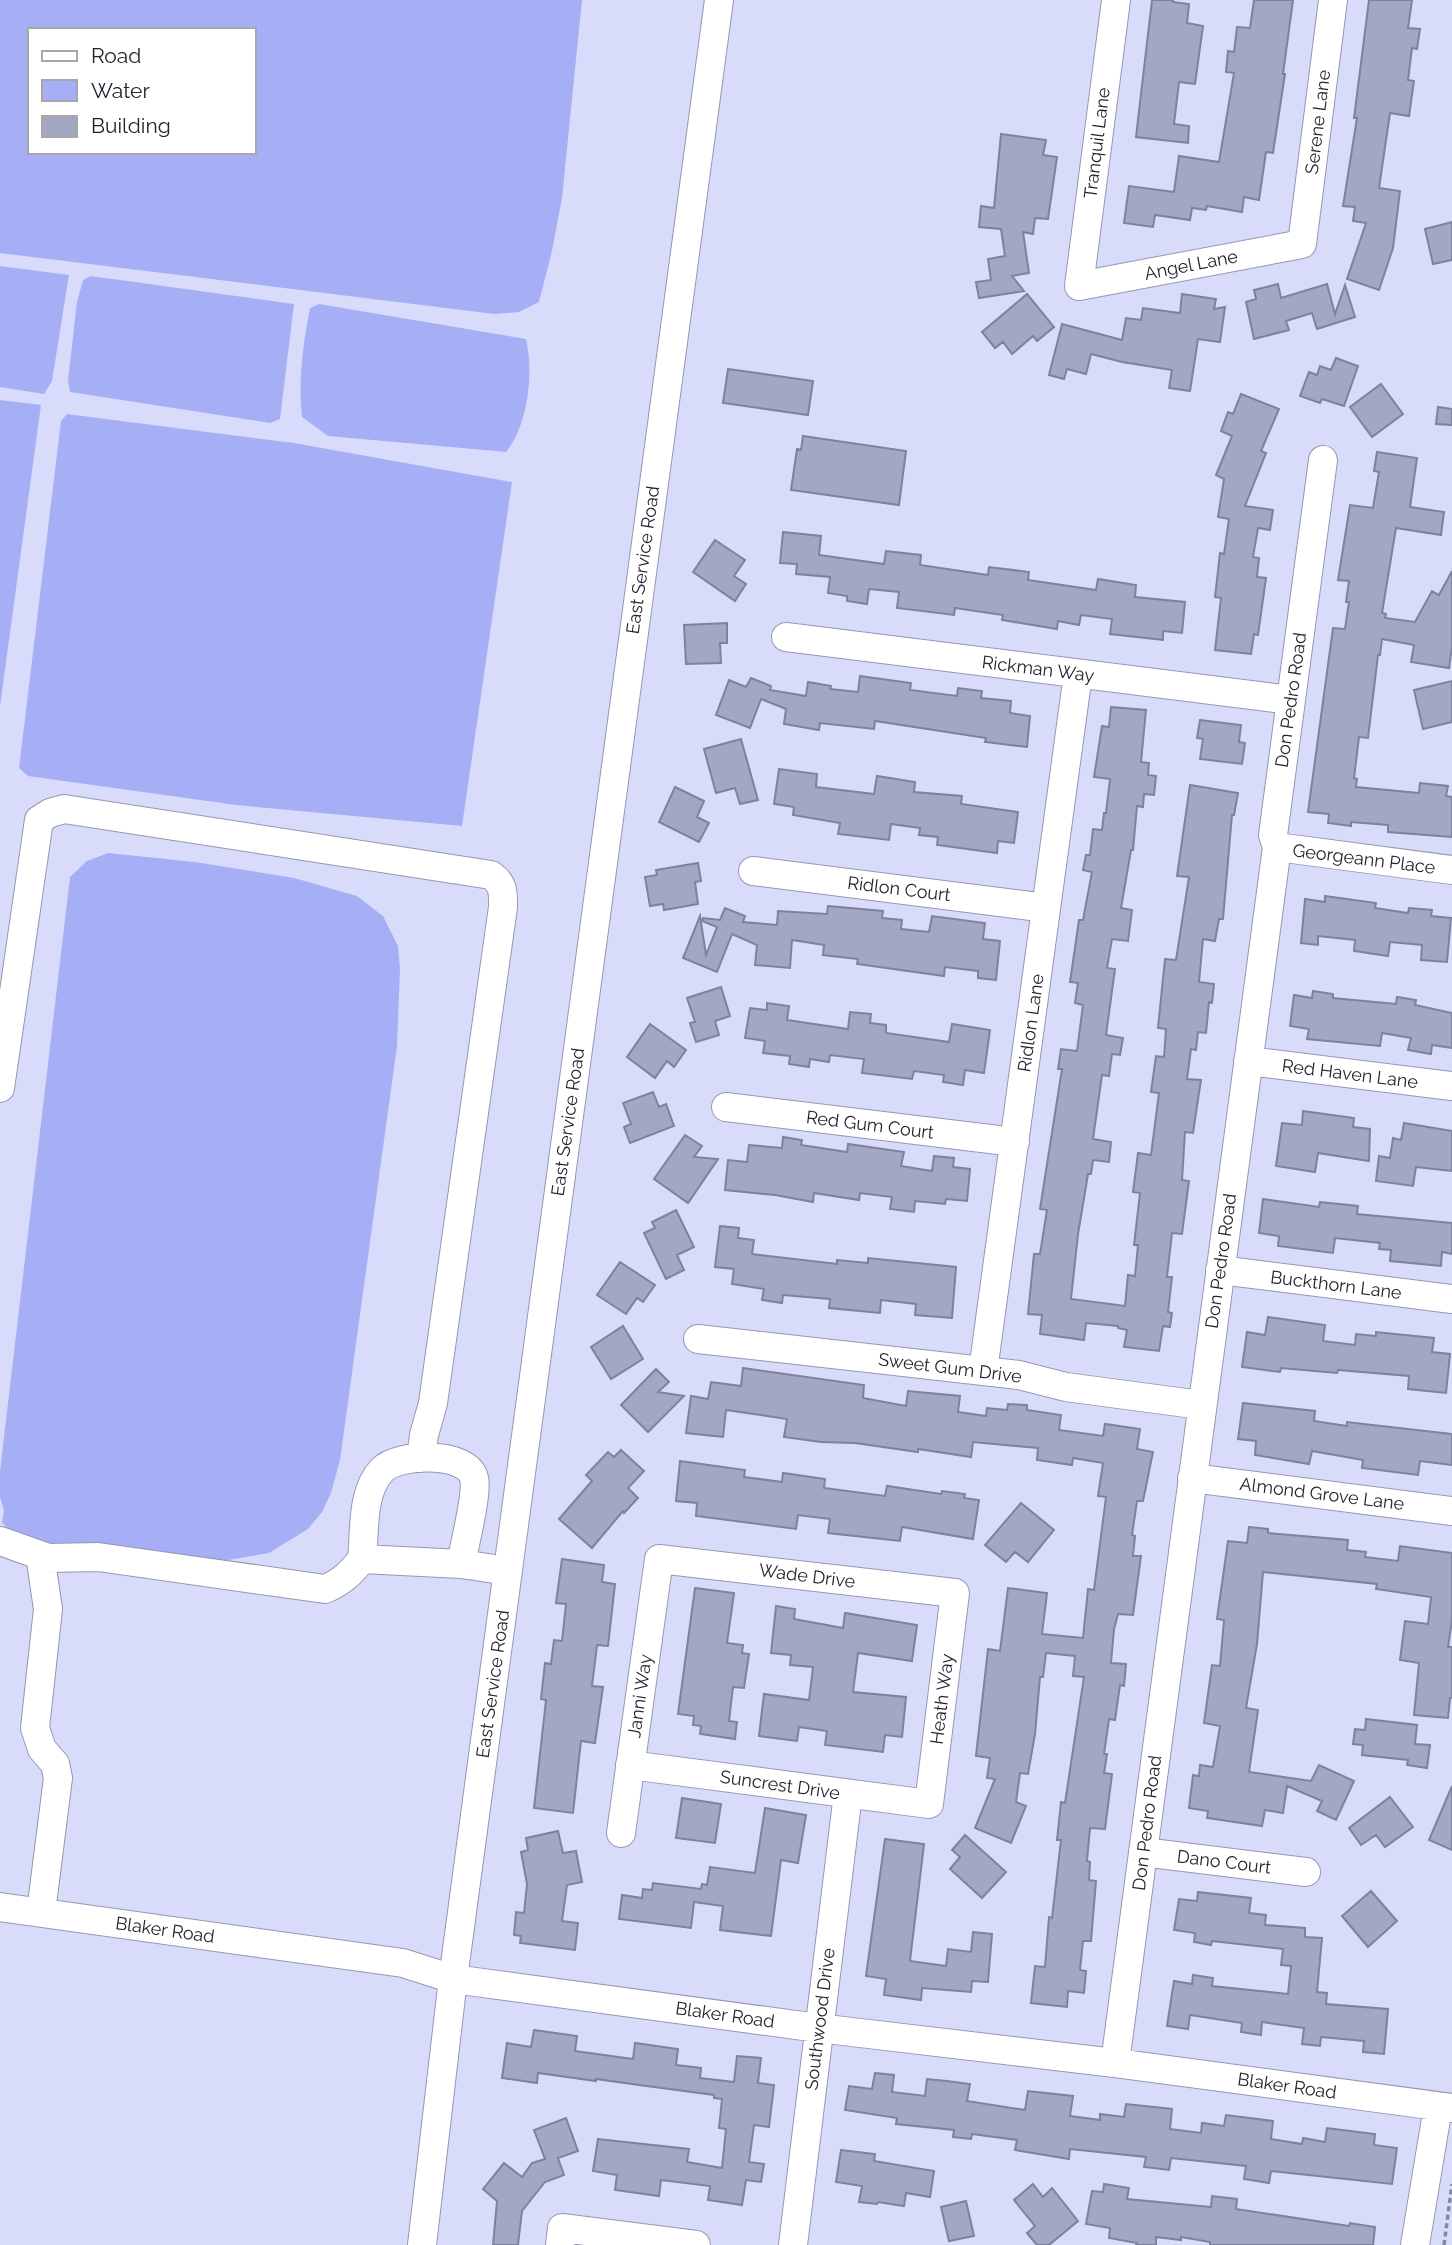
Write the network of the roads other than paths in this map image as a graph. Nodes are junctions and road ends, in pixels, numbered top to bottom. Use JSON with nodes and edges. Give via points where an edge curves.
{"nodes":[{"id":1,"x":719,"y":0,"type":"edge"},
{"id":2,"x":1116,"y":0,"type":"edge"},
{"id":3,"x":1333,"y":0,"type":"edge"},
{"id":4,"x":1302,"y":244,"type":"joint"},
{"id":5,"x":1079,"y":286,"type":"joint"},
{"id":6,"x":1323,"y":460,"type":"dead end"},
{"id":7,"x":786,"y":637,"type":"dead end"},
{"id":8,"x":1078,"y":674,"type":"junction"},
{"id":9,"x":1291,"y":700,"type":"junction"},
{"id":10,"x":1277,"y":847,"type":"junction"},
{"id":11,"x":1452,"y":870,"type":"edge"},
{"id":12,"x":753,"y":871,"type":"dead end"},
{"id":13,"x":1046,"y":908,"type":"junction"},
{"id":14,"x":1248,"y":1061,"type":"junction"},
{"id":15,"x":1452,"y":1086,"type":"edge"},
{"id":16,"x":0,"y":1088,"type":"edge"},
{"id":17,"x":726,"y":1107,"type":"dead end"},
{"id":18,"x":1015,"y":1142,"type":"junction"},
{"id":19,"x":1220,"y":1270,"type":"junction"},
{"id":20,"x":1452,"y":1299,"type":"edge"},
{"id":21,"x":698,"y":1339,"type":"dead end"},
{"id":22,"x":984,"y":1371,"type":"junction"},
{"id":23,"x":1201,"y":1405,"type":"junction"},
{"id":24,"x":421,"y":1458,"type":"junction"},
{"id":25,"x":1192,"y":1478,"type":"junction"},
{"id":26,"x":1452,"y":1511,"type":"edge"},
{"id":27,"x":0,"y":1541,"type":"edge"},
{"id":28,"x":40,"y":1555,"type":"junction"},
{"id":29,"x":362,"y":1559,"type":"junction"},
{"id":30,"x":659,"y":1559,"type":"joint"},
{"id":31,"x":461,"y":1564,"type":"junction"},
{"id":32,"x":508,"y":1571,"type":"junction"},
{"id":33,"x":955,"y":1593,"type":"joint"},
{"id":34,"x":630,"y":1765,"type":"junction"},
{"id":35,"x":848,"y":1794,"type":"junction"},
{"id":36,"x":929,"y":1804,"type":"joint"},
{"id":37,"x":621,"y":1833,"type":"dead end"},
{"id":38,"x":1143,"y":1852,"type":"junction"},
{"id":39,"x":1306,"y":1872,"type":"dead end"},
{"id":40,"x":0,"y":1907,"type":"edge"},
{"id":41,"x":41,"y":1912,"type":"junction"},
{"id":42,"x":453,"y":1979,"type":"junction"},
{"id":43,"x":818,"y":2028,"type":"junction"},
{"id":44,"x":1115,"y":2063,"type":"junction"},
{"id":45,"x":1445,"y":2107,"type":"edge"},
{"id":46,"x":422,"y":2245,"type":"edge"},
{"id":47,"x":560,"y":2245,"type":"edge"},
{"id":48,"x":696,"y":2245,"type":"edge"},
{"id":49,"x":793,"y":2245,"type":"edge"},
{"id":50,"x":1415,"y":2245,"type":"edge"}],
"edges":[{"from":1,"to":32,"type":"street","name":"East Service Road"},
{"from":2,"to":5,"type":"street","name":"Tranquil Lane"},
{"from":3,"to":4,"type":"street","name":"Serene Lane"},
{"from":4,"to":5,"type":"street","name":"Angel Lane"},
{"from":6,"to":9,"type":"street","name":"Don Pedro Road"},
{"from":7,"to":8,"type":"street","name":"Rickman Way"},
{"from":8,"to":9,"type":"street","name":"Rickman Way"},
{"from":8,"to":13,"type":"street","name":"Ridlon Lane"},
{"from":9,"to":10,"type":"street","name":"Don Pedro Road","via":[[1273,835]]},
{"from":10,"to":11,"type":"street","name":"Georgeann Place"},
{"from":10,"to":14,"type":"street","name":"Don Pedro Road"},
{"from":12,"to":13,"type":"street","name":"Ridlon Court"},
{"from":13,"to":18,"type":"street","name":"Ridlon Lane"},
{"from":14,"to":15,"type":"street","name":"Red Haven Lane"},
{"from":14,"to":19,"type":"street","name":"Don Pedro Road"},
{"from":16,"to":24,"type":"street","via":[[39,820],[50,813],[64,809],[498,879],[503,886],[503,908],[433,1403]]},
{"from":17,"to":18,"type":"street","name":"Red Gum Court"},
{"from":18,"to":22,"type":"street","name":"Ridlon Lane"},
{"from":19,"to":20,"type":"street","name":"Buckthorn Lane"},
{"from":19,"to":23,"type":"street","name":"Don Pedro Road"},
{"from":21,"to":22,"type":"street","name":"Sweet Gum Drive"},
{"from":22,"to":23,"type":"street","name":"Sweet Gum Drive"},
{"from":23,"to":25,"type":"street","name":"Don Pedro Road"},
{"from":24,"to":29,"type":"street","via":[[403,1459],[383,1468],[373,1483]]},
{"from":24,"to":31,"type":"street","via":[[464,1464],[474,1477]]},
{"from":25,"to":26,"type":"street","name":"Almond Grove Lane"},
{"from":25,"to":38,"type":"street","name":"Don Pedro Road"},
{"from":27,"to":28,"type":"street"},
{"from":28,"to":29,"type":"street","via":[[98,1557],[325,1589],[350,1574]]},
{"from":28,"to":41,"type":"street","via":[[48,1609],[35,1728],[42,1749],[55,1763],[58,1778]]},
{"from":29,"to":31,"type":"street"},
{"from":30,"to":33,"type":"street","name":"Wade Drive"},
{"from":30,"to":34,"type":"street","name":"Janni Way"},
{"from":31,"to":32,"type":"street"},
{"from":32,"to":42,"type":"street","name":"East Service Road"},
{"from":33,"to":36,"type":"street","name":"Heath Way"},
{"from":34,"to":35,"type":"street","name":"Suncrest Drive"},
{"from":34,"to":37,"type":"street","name":"Janni Way"},
{"from":35,"to":36,"type":"street","name":"Suncrest Drive"},
{"from":35,"to":43,"type":"street","name":"Southwood Drive"},
{"from":38,"to":39,"type":"street","name":"Dano Court"},
{"from":38,"to":44,"type":"street","name":"Don Pedro Road"},
{"from":40,"to":41,"type":"street","name":"Blaker Road"},
{"from":41,"to":42,"type":"street","name":"Blaker Road","via":[[403,1963]]},
{"from":42,"to":43,"type":"street","name":"Blaker Road"},
{"from":42,"to":46,"type":"street","name":"East Service Road"},
{"from":43,"to":44,"type":"street","name":"Blaker Road"},
{"from":43,"to":49,"type":"street","name":"Southwood Drive"},
{"from":44,"to":45,"type":"street","name":"Blaker Road"},
{"from":45,"to":50,"type":"street"},
{"from":47,"to":48,"type":"street","via":[[562,2228]]}]}
